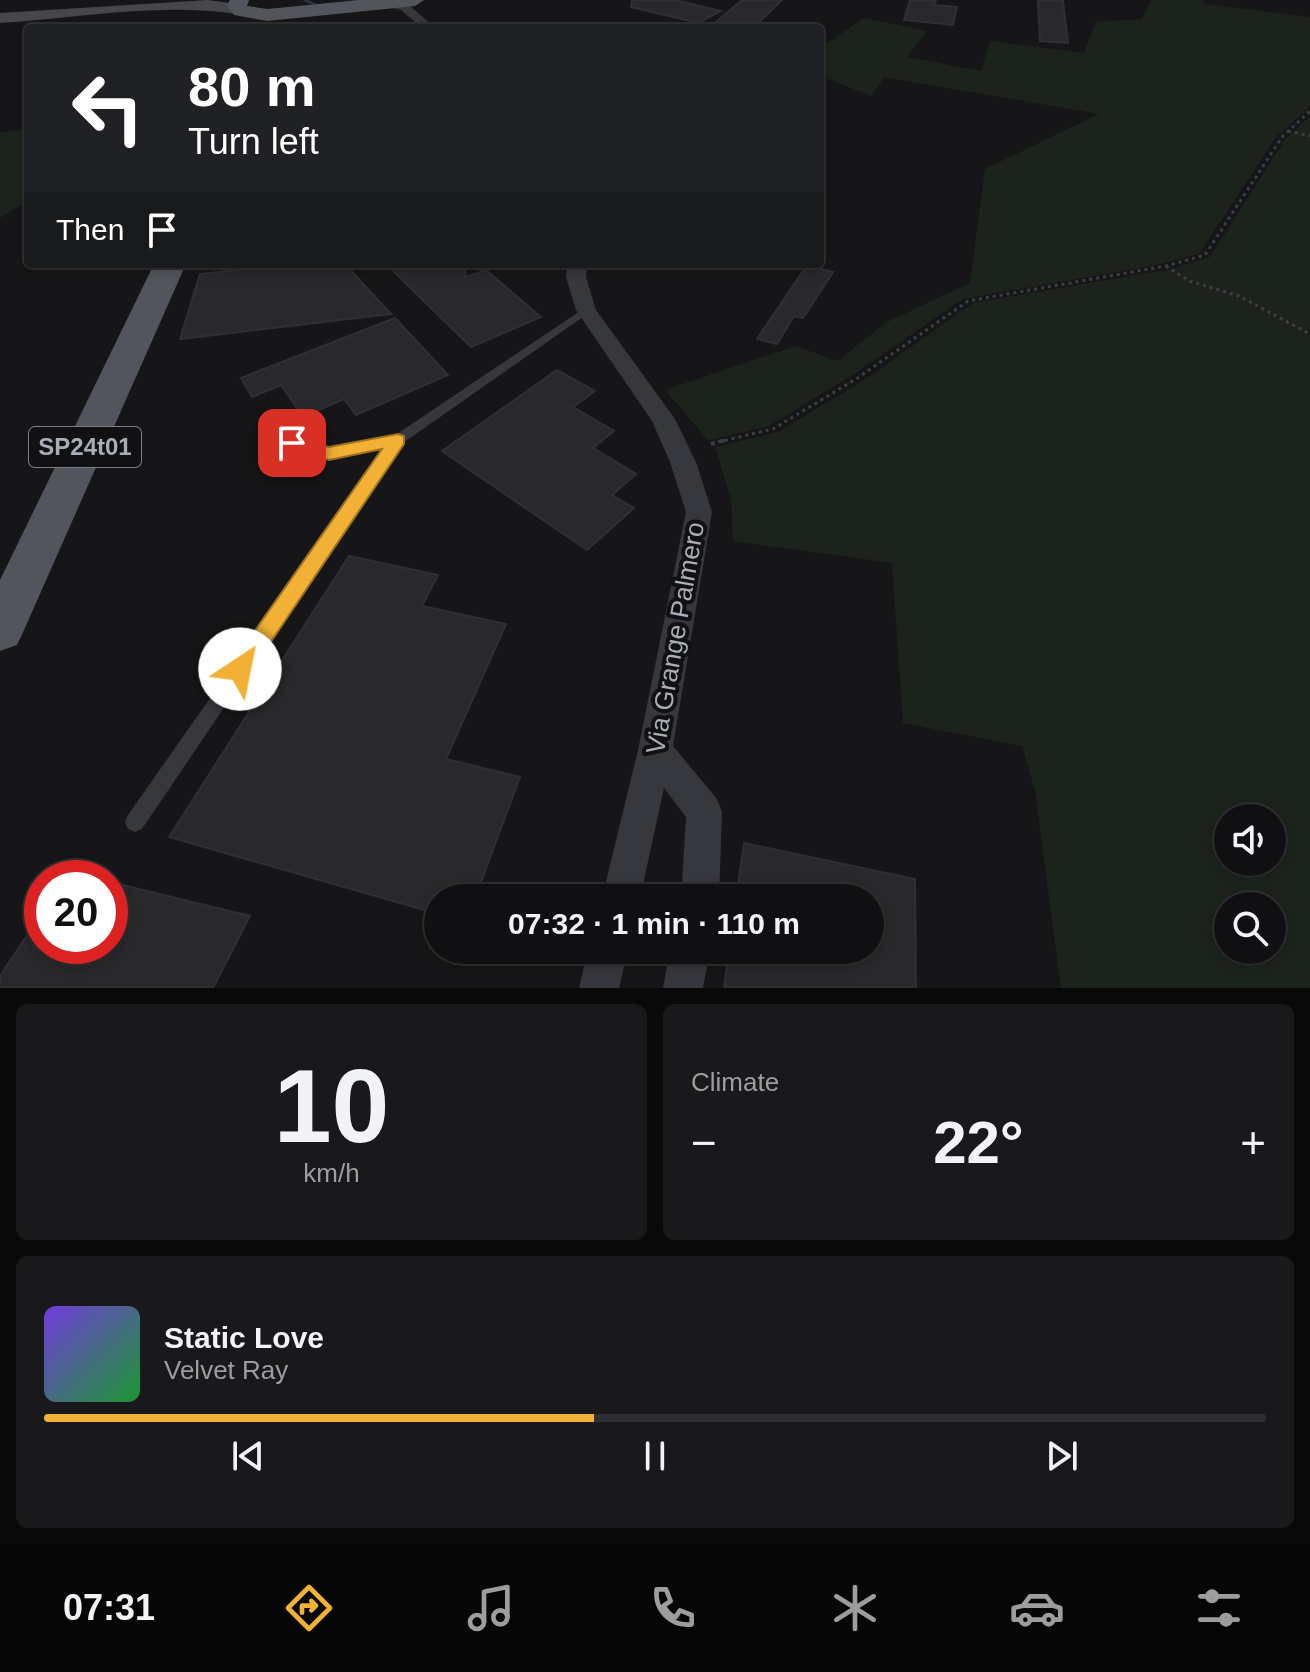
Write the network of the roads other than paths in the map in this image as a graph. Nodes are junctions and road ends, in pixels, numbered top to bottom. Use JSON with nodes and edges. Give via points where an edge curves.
{"nodes":[{"id":1,"x":214,"y":0,"type":"edge"},
{"id":2,"x":238,"y":4,"type":"edge"},
{"id":3,"x":414,"y":4,"type":"edge"},
{"id":4,"x":165,"y":6,"type":"junction"},
{"id":5,"x":337,"y":9,"type":"junction"},
{"id":6,"x":267,"y":15,"type":"junction"},
{"id":7,"x":0,"y":18,"type":"edge"},
{"id":8,"x":292,"y":24,"type":"edge"},
{"id":9,"x":306,"y":24,"type":"edge"},
{"id":10,"x":426,"y":24,"type":"edge"},
{"id":11,"x":168,"y":268,"type":"edge"},
{"id":12,"x":577,"y":268,"type":"edge"},
{"id":13,"x":586,"y":310,"type":"junction"},
{"id":14,"x":398,"y":440,"type":"junction"},
{"id":15,"x":292,"y":443,"type":"dead end"},
{"id":16,"x":0,"y":630,"type":"edge"},
{"id":17,"x":655,"y":750,"type":"junction"},
{"id":18,"x":135,"y":822,"type":"dead end"},
{"id":19,"x":624,"y":884,"type":"edge"},
{"id":20,"x":701,"y":884,"type":"edge"},
{"id":21,"x":605,"y":964,"type":"edge"},
{"id":22,"x":687,"y":964,"type":"edge"},
{"id":23,"x":599,"y":988,"type":"edge"},
{"id":24,"x":683,"y":988,"type":"edge"}],
"edges":[{"from":1,"to":4,"type":"main road"},
{"from":2,"to":4,"type":"main road"},
{"from":2,"to":6,"type":"main road"},
{"from":3,"to":5,"type":"main road"},
{"from":3,"to":10,"type":"street"},
{"from":4,"to":7,"type":"main road"},
{"from":5,"to":6,"type":"main road"},
{"from":5,"to":9,"type":"main road"},
{"from":6,"to":8,"type":"main road"},
{"from":11,"to":16,"type":"main road","number":"SP24t01"},
{"from":12,"to":13,"type":"street","name":"Via Grange Palmero"},
{"from":13,"to":14,"type":"lane"},
{"from":13,"to":17,"type":"street","name":"Via Grange Palmero","via":[[663,419],[699,512]]},
{"from":14,"to":15,"type":"lane","via":[[329,454]]},
{"from":14,"to":18,"type":"lane"},
{"from":17,"to":19,"type":"street","name":"Via Grange Palmero"},
{"from":17,"to":20,"type":"street","via":[[704,812]]},
{"from":21,"to":23,"type":"street"},
{"from":22,"to":24,"type":"street"}]}
